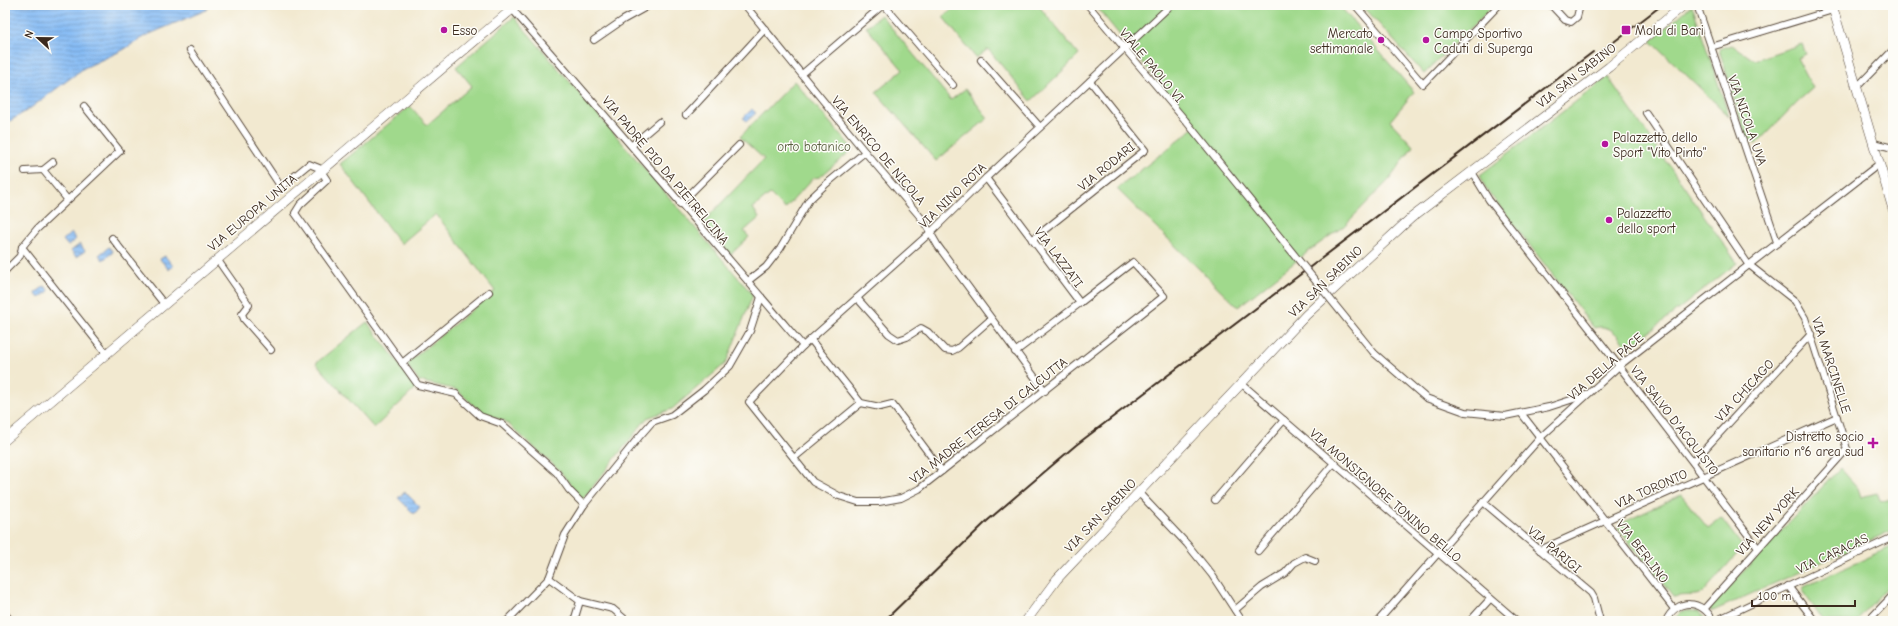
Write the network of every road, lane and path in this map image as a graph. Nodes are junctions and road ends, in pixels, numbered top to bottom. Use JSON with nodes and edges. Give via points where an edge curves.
{"nodes":[{"id":1,"x":650,"y":5,"type":"edge"},
{"id":2,"x":745,"y":5,"type":"edge"},
{"id":3,"x":884,"y":5,"type":"edge"},
{"id":4,"x":1088,"y":5,"type":"edge"},
{"id":5,"x":1172,"y":5,"type":"edge"},
{"id":6,"x":1355,"y":5,"type":"edge"},
{"id":7,"x":1499,"y":5,"type":"edge"},
{"id":8,"x":1551,"y":5,"type":"edge"},
{"id":9,"x":1580,"y":5,"type":"edge"},
{"id":10,"x":1684,"y":5,"type":"edge"},
{"id":11,"x":1697,"y":5,"type":"edge"},
{"id":12,"x":515,"y":7,"type":"edge"},
{"id":13,"x":1832,"y":7,"type":"edge"},
{"id":14,"x":765,"y":29,"type":"junction"},
{"id":15,"x":594,"y":40,"type":"dead end"},
{"id":16,"x":1711,"y":47,"type":"junction"},
{"id":17,"x":1124,"y":49,"type":"junction"},
{"id":18,"x":190,"y":50,"type":"dead end"},
{"id":19,"x":1893,"y":50,"type":"edge"},
{"id":20,"x":981,"y":60,"type":"dead end"},
{"id":21,"x":802,"y":74,"type":"junction"},
{"id":22,"x":1090,"y":81,"type":"junction"},
{"id":23,"x":954,"y":86,"type":"dead end"},
{"id":24,"x":1856,"y":88,"type":"junction"},
{"id":25,"x":84,"y":106,"type":"dead end"},
{"id":26,"x":1646,"y":113,"type":"dead end"},
{"id":27,"x":686,"y":115,"type":"dead end"},
{"id":28,"x":659,"y":122,"type":"dead end"},
{"id":29,"x":1040,"y":127,"type":"junction"},
{"id":30,"x":1873,"y":144,"type":"junction"},
{"id":31,"x":632,"y":145,"type":"junction"},
{"id":32,"x":739,"y":145,"type":"dead end"},
{"id":33,"x":1893,"y":148,"type":"edge"},
{"id":34,"x":865,"y":152,"type":"junction"},
{"id":35,"x":53,"y":162,"type":"dead end"},
{"id":36,"x":1879,"y":164,"type":"junction"},
{"id":37,"x":42,"y":170,"type":"junction"},
{"id":38,"x":25,"y":171,"type":"dead end"},
{"id":39,"x":321,"y":171,"type":"junction"},
{"id":40,"x":1472,"y":172,"type":"junction"},
{"id":41,"x":986,"y":178,"type":"junction"},
{"id":42,"x":68,"y":199,"type":"junction"},
{"id":43,"x":1892,"y":203,"type":"edge"},
{"id":44,"x":680,"y":204,"type":"junction"},
{"id":45,"x":931,"y":232,"type":"junction"},
{"id":46,"x":112,"y":238,"type":"dead end"},
{"id":47,"x":1032,"y":240,"type":"junction"},
{"id":48,"x":1777,"y":242,"type":"junction"},
{"id":49,"x":22,"y":247,"type":"junction"},
{"id":50,"x":217,"y":259,"type":"junction"},
{"id":51,"x":1748,"y":264,"type":"junction"},
{"id":52,"x":5,"y":271,"type":"edge"},
{"id":53,"x":748,"y":281,"type":"junction"},
{"id":54,"x":489,"y":292,"type":"dead end"},
{"id":55,"x":761,"y":297,"type":"junction"},
{"id":56,"x":857,"y":298,"type":"junction"},
{"id":57,"x":1080,"y":303,"type":"junction"},
{"id":58,"x":164,"y":304,"type":"junction"},
{"id":59,"x":991,"y":319,"type":"junction"},
{"id":60,"x":1811,"y":334,"type":"junction"},
{"id":61,"x":811,"y":340,"type":"junction"},
{"id":62,"x":803,"y":346,"type":"junction"},
{"id":63,"x":270,"y":350,"type":"dead end"},
{"id":64,"x":1015,"y":352,"type":"junction"},
{"id":65,"x":106,"y":353,"type":"junction"},
{"id":66,"x":402,"y":363,"type":"junction"},
{"id":67,"x":1619,"y":366,"type":"junction"},
{"id":68,"x":1242,"y":384,"type":"junction"},
{"id":69,"x":1045,"y":391,"type":"junction"},
{"id":70,"x":1589,"y":394,"type":"junction"},
{"id":71,"x":748,"y":402,"type":"joint"},
{"id":72,"x":861,"y":403,"type":"junction"},
{"id":73,"x":1521,"y":413,"type":"junction"},
{"id":74,"x":1838,"y":417,"type":"junction"},
{"id":75,"x":1284,"y":420,"type":"junction"},
{"id":76,"x":1541,"y":437,"type":"junction"},
{"id":77,"x":5,"y":440,"type":"edge"},
{"id":78,"x":1847,"y":449,"type":"joint"},
{"id":79,"x":794,"y":458,"type":"junction"},
{"id":80,"x":1693,"y":462,"type":"junction"},
{"id":81,"x":1334,"y":463,"type":"junction"},
{"id":82,"x":942,"y":471,"type":"junction"},
{"id":83,"x":1704,"y":477,"type":"junction"},
{"id":84,"x":1139,"y":493,"type":"junction"},
{"id":85,"x":1215,"y":500,"type":"dead end"},
{"id":86,"x":1483,"y":502,"type":"junction"},
{"id":87,"x":584,"y":505,"type":"junction"},
{"id":88,"x":1605,"y":520,"type":"junction"},
{"id":89,"x":1893,"y":537,"type":"edge"},
{"id":90,"x":1758,"y":548,"type":"junction"},
{"id":91,"x":1540,"y":550,"type":"junction"},
{"id":92,"x":1258,"y":551,"type":"dead end"},
{"id":93,"x":1437,"y":554,"type":"junction"},
{"id":94,"x":1315,"y":561,"type":"dead end"},
{"id":95,"x":549,"y":578,"type":"junction"},
{"id":96,"x":1788,"y":586,"type":"junction"},
{"id":97,"x":1893,"y":595,"type":"edge"},
{"id":98,"x":1490,"y":599,"type":"junction"},
{"id":99,"x":580,"y":601,"type":"junction"},
{"id":100,"x":1705,"y":608,"type":"junction"},
{"id":101,"x":1674,"y":609,"type":"junction"},
{"id":102,"x":1235,"y":610,"type":"junction"},
{"id":103,"x":5,"y":614,"type":"edge"},
{"id":104,"x":11,"y":621,"type":"edge"},
{"id":105,"x":507,"y":621,"type":"edge"},
{"id":106,"x":574,"y":621,"type":"edge"},
{"id":107,"x":627,"y":621,"type":"edge"},
{"id":108,"x":1026,"y":621,"type":"edge"},
{"id":109,"x":1242,"y":621,"type":"edge"},
{"id":110,"x":1378,"y":621,"type":"edge"},
{"id":111,"x":1470,"y":621,"type":"edge"},
{"id":112,"x":1517,"y":621,"type":"edge"},
{"id":113,"x":1600,"y":621,"type":"edge"},
{"id":114,"x":1666,"y":621,"type":"edge"},
{"id":115,"x":1714,"y":621,"type":"edge"},
{"id":116,"x":1815,"y":621,"type":"edge"},
{"id":117,"x":1868,"y":621,"type":"edge"}],
"edges":[{"from":1,"to":15,"type":"street"},
{"from":2,"to":14,"type":"street","name":"VIA ENRICO DE NICOLA"},
{"from":3,"to":21,"type":"street"},
{"from":3,"to":23,"type":"street"},
{"from":4,"to":17,"type":"street","name":"VIALE PAOLO VI"},
{"from":5,"to":17,"type":"street","name":"VIA NINO ROTA"},
{"from":6,"to":7,"type":"street","via":[[1423,84]]},
{"from":8,"to":9,"type":"street","via":[[1565,20],[1571,22],[1575,20]]},
{"from":10,"to":40,"type":"street","name":"VIA SAN SABINO"},
{"from":11,"to":16,"type":"street","name":"VIA NICOLA UVA"},
{"from":12,"to":31,"type":"street","name":"VIA PADRE PIO DA PIETRELCINA"},
{"from":12,"to":39,"type":"street","name":"VIA EUROPA UNITA"},
{"from":13,"to":16,"type":"street"},
{"from":13,"to":24,"type":"street"},
{"from":14,"to":21,"type":"street","name":"VIA ENRICO DE NICOLA"},
{"from":14,"to":27,"type":"street"},
{"from":16,"to":48,"type":"street","name":"VIA NICOLA UVA"},
{"from":17,"to":22,"type":"street","name":"VIA NINO ROTA"},
{"from":17,"to":73,"type":"street","name":"VIALE PAOLO VI","bridge":true,"via":[[1185,120],[1374,353],[1426,398],[1465,412],[1505,416]]},
{"from":18,"to":39,"type":"street","via":[[281,187],[309,164]]},
{"from":19,"to":24,"type":"street"},
{"from":20,"to":29,"type":"street"},
{"from":21,"to":34,"type":"street","name":"VIA ENRICO DE NICOLA"},
{"from":22,"to":29,"type":"street","name":"VIA NINO ROTA"},
{"from":22,"to":47,"type":"street","name":"VIA RODARI","via":[[1145,150]]},
{"from":24,"to":30,"type":"street"},
{"from":25,"to":42,"type":"street","via":[[120,151]]},
{"from":26,"to":51,"type":"street","name":"VIA MARCINELLE"},
{"from":28,"to":31,"type":"street"},
{"from":29,"to":41,"type":"street","name":"VIA NINO ROTA"},
{"from":30,"to":33,"type":"street"},
{"from":30,"to":36,"type":"street"},
{"from":31,"to":44,"type":"street","name":"VIA PADRE PIO DA PIETRELCINA"},
{"from":32,"to":44,"type":"street"},
{"from":34,"to":45,"type":"street","name":"VIA ENRICO DE NICOLA"},
{"from":34,"to":53,"type":"street","via":[[809,200],[780,249],[766,267]]},
{"from":35,"to":37,"type":"street"},
{"from":36,"to":43,"type":"street"},
{"from":36,"to":48,"type":"street","name":"VIA DELLA PACE"},
{"from":37,"to":38,"type":"street"},
{"from":37,"to":42,"type":"street"},
{"from":39,"to":50,"type":"street","name":"VIA EUROPA UNITA"},
{"from":39,"to":66,"type":"street","via":[[327,180],[295,213]]},
{"from":40,"to":67,"type":"street","name":"VIA SALVO D'ACQUISTO","via":[[1489,200]]},
{"from":40,"to":68,"type":"street","name":"VIA SAN SABINO","via":[[1411,218],[1336,286]]},
{"from":41,"to":45,"type":"street","name":"VIA NINO ROTA"},
{"from":41,"to":47,"type":"street","name":"VIA LAZZATI"},
{"from":42,"to":49,"type":"street"},
{"from":44,"to":53,"type":"street","name":"VIA PADRE PIO DA PIETRELCINA"},
{"from":45,"to":56,"type":"street","name":"VIA NINO ROTA"},
{"from":45,"to":59,"type":"street","name":"VIA ENRICO DE NICOLA","via":[[938,246]]},
{"from":46,"to":58,"type":"street"},
{"from":47,"to":57,"type":"street","name":"VIA LAZZATI"},
{"from":48,"to":51,"type":"street","name":"VIA DELLA PACE"},
{"from":49,"to":52,"type":"street","via":[[20,256]]},
{"from":49,"to":65,"type":"street"},
{"from":50,"to":58,"type":"street","name":"VIA EUROPA UNITA"},
{"from":50,"to":63,"type":"street","via":[[248,304],[242,314],[244,319]]},
{"from":51,"to":60,"type":"street","name":"VIA MARCINELLE","via":[[1795,301],[1806,318]]},
{"from":51,"to":67,"type":"street","name":"VIA DELLA PACE"},
{"from":53,"to":55,"type":"street","name":"VIA PADRE PIO DA PIETRELCINA"},
{"from":54,"to":66,"type":"street"},
{"from":55,"to":62,"type":"street","name":"VIA PADRE PIO DA PIETRELCINA"},
{"from":55,"to":87,"type":"street","via":[[750,331],[730,366],[672,415],[652,422]]},
{"from":56,"to":59,"type":"street","via":[[889,334],[898,340],[921,328],[945,350],[952,351],[958,348]]},
{"from":56,"to":61,"type":"street","name":"VIA NINO ROTA"},
{"from":57,"to":64,"type":"street","name":"VIA LAZZATI"},
{"from":57,"to":69,"type":"street","name":"VIA MADRE TERESA DI CALCUTTA","via":[[1134,262],[1164,296]]},
{"from":58,"to":65,"type":"street","name":"VIA EUROPA UNITA"},
{"from":59,"to":64,"type":"street","name":"VIA ENRICO DE NICOLA"},
{"from":60,"to":74,"type":"street","name":"VIA MARCINELLE"},
{"from":60,"to":80,"type":"street","name":"VIA CHICAGO"},
{"from":61,"to":62,"type":"street","name":"VIA NINO ROTA"},
{"from":61,"to":72,"type":"street"},
{"from":62,"to":71,"type":"street","name":"VIA NINO ROTA"},
{"from":64,"to":69,"type":"street","name":"VIA ENRICO DE NICOLA"},
{"from":65,"to":77,"type":"street","name":"VIA EUROPA UNITA"},
{"from":66,"to":87,"type":"street","via":[[418,385],[456,394],[480,416],[502,424],[557,473]]},
{"from":67,"to":70,"type":"street","name":"VIA DELLA PACE"},
{"from":67,"to":80,"type":"street","name":"VIA SALVO D'ACQUISTO"},
{"from":68,"to":75,"type":"street","name":"VIA MONSIGNORE TONINO BELLO"},
{"from":68,"to":84,"type":"street","name":"VIA SAN SABINO"},
{"from":69,"to":82,"type":"street","name":"VIA MADRE TERESA DI CALCUTTA"},
{"from":70,"to":73,"type":"street","name":"VIALE PAOLO VI"},
{"from":70,"to":76,"type":"street","name":"VIA DELLA PACE"},
{"from":71,"to":79,"type":"street","name":"VIA MADRE TERESA DI CALCUTTA"},
{"from":72,"to":79,"type":"street"},
{"from":72,"to":82,"type":"street","via":[[880,407],[892,404]]},
{"from":73,"to":76,"type":"street","name":"VIA BERLINO"},
{"from":74,"to":78,"type":"street","name":"VIA MARCINELLE"},
{"from":74,"to":83,"type":"street","name":"VIA TORONTO"},
{"from":75,"to":81,"type":"street","name":"VIA MONSIGNORE TONINO BELLO"},
{"from":75,"to":85,"type":"street"},
{"from":76,"to":86,"type":"street","name":"VIA DELLA PACE"},
{"from":76,"to":88,"type":"street","name":"VIA BERLINO"},
{"from":78,"to":90,"type":"street","name":"VIA NEW YORK"},
{"from":79,"to":82,"type":"street","name":"VIA MADRE TERESA DI CALCUTTA","via":[[813,482],[838,496],[858,502],[900,498],[919,489]]},
{"from":80,"to":83,"type":"street","name":"VIA SALVO D'ACQUISTO"},
{"from":81,"to":92,"type":"street"},
{"from":81,"to":93,"type":"street","name":"VIA MONSIGNORE TONINO BELLO"},
{"from":83,"to":88,"type":"street","name":"VIA TORONTO"},
{"from":83,"to":90,"type":"street","name":"VIA SALVO D'ACQUISTO"},
{"from":84,"to":102,"type":"street","via":[[1187,544]]},
{"from":84,"to":108,"type":"street","name":"VIA SAN SABINO","via":[[1057,579]]},
{"from":86,"to":91,"type":"street","name":"VIA PARIGI"},
{"from":86,"to":93,"type":"street","name":"VIA DELLA PACE"},
{"from":87,"to":95,"type":"street","via":[[565,535]]},
{"from":88,"to":91,"type":"street","name":"VIA TORONTO"},
{"from":88,"to":101,"type":"street","name":"VIA BERLINO"},
{"from":89,"to":96,"type":"street","name":"VIA CARACAS"},
{"from":90,"to":100,"type":"street","name":"VIA NEW YORK"},
{"from":91,"to":113,"type":"street","name":"VIA PARIGI","via":[[1590,593],[1594,598]]},
{"from":93,"to":98,"type":"street","name":"VIA MONSIGNORE TONINO BELLO"},
{"from":93,"to":110,"type":"street","name":"VIA DELLA PACE"},
{"from":94,"to":102,"type":"street","via":[[1305,557],[1294,563],[1285,573],[1262,587]]},
{"from":95,"to":99,"type":"street"},
{"from":95,"to":105,"type":"street"},
{"from":96,"to":115,"type":"street","name":"VIA CARACAS"},
{"from":96,"to":116,"type":"street"},
{"from":97,"to":117,"type":"street"},
{"from":98,"to":111,"type":"street"},
{"from":98,"to":112,"type":"street","name":"VIA MONSIGNORE TONINO BELLO"},
{"from":99,"to":106,"type":"street"},
{"from":99,"to":107,"type":"street","via":[[613,610]]},
{"from":100,"to":101,"type":"street","via":[[1689,603]]},
{"from":100,"to":115,"type":"street"},
{"from":101,"to":114,"type":"street"},
{"from":102,"to":109,"type":"street"},
{"from":103,"to":104,"type":"street"}]}
